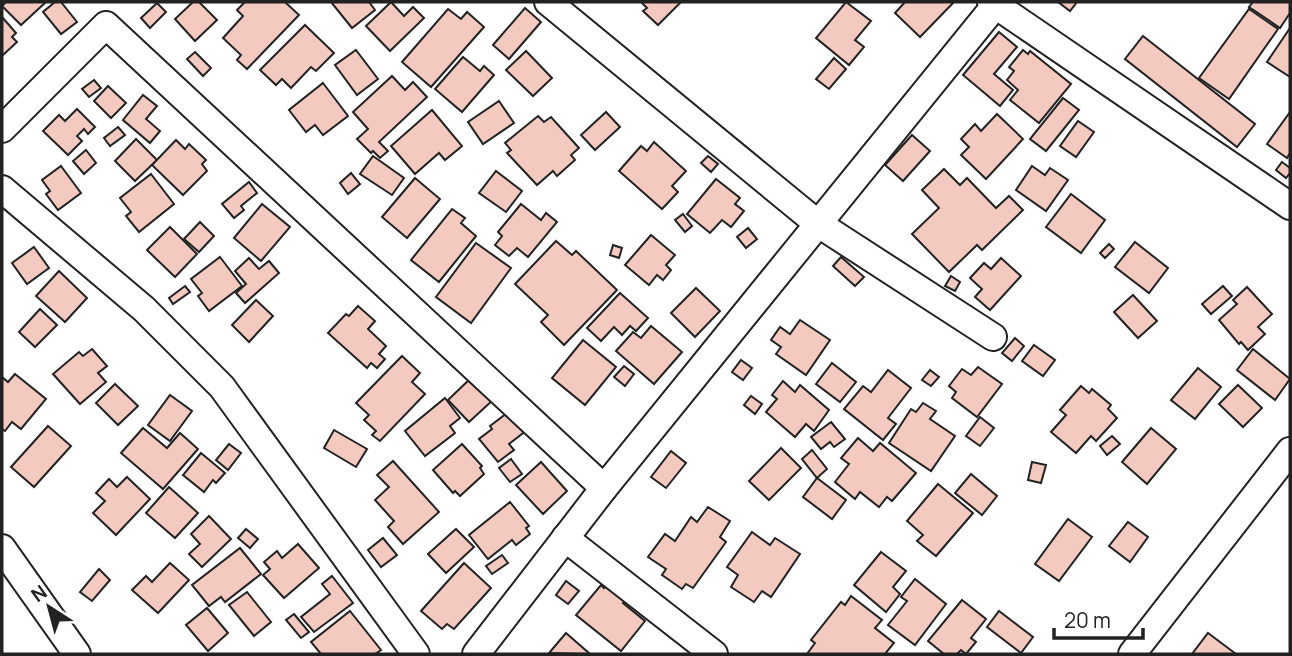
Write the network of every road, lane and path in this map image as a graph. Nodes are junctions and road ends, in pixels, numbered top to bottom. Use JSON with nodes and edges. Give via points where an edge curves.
{"nodes":[{"id":1,"x":548,"y":2,"type":"edge"},
{"id":2,"x":995,"y":3,"type":"edge"},
{"id":3,"x":107,"y":13,"type":"edge"},
{"id":4,"x":2,"y":129,"type":"edge"},
{"id":5,"x":2,"y":189,"type":"edge"},
{"id":6,"x":1290,"y":206,"type":"edge"},
{"id":7,"x":817,"y":223,"type":"junction"},
{"id":8,"x":993,"y":337,"type":"dead end"},
{"id":9,"x":1290,"y":451,"type":"edge"},
{"id":10,"x":604,"y":488,"type":"junction"},
{"id":11,"x":565,"y":538,"type":"junction"},
{"id":12,"x":6,"y":566,"type":"edge"},
{"id":13,"x":77,"y":654,"type":"edge"},
{"id":14,"x":416,"y":654,"type":"edge"},
{"id":15,"x":476,"y":654,"type":"edge"},
{"id":16,"x":714,"y":654,"type":"edge"},
{"id":17,"x":1132,"y":654,"type":"edge"}],
"edges":[{"from":1,"to":7,"type":"street"},
{"from":2,"to":6,"type":"street"},
{"from":2,"to":7,"type":"street"},
{"from":3,"to":4,"type":"street"},
{"from":3,"to":10,"type":"street"},
{"from":5,"to":14,"type":"street","via":[[144,309],[222,387]]},
{"from":7,"to":8,"type":"street"},
{"from":7,"to":10,"type":"street"},
{"from":9,"to":17,"type":"street"},
{"from":10,"to":11,"type":"street"},
{"from":11,"to":15,"type":"street"},
{"from":11,"to":16,"type":"street"},
{"from":12,"to":13,"type":"street"}]}
